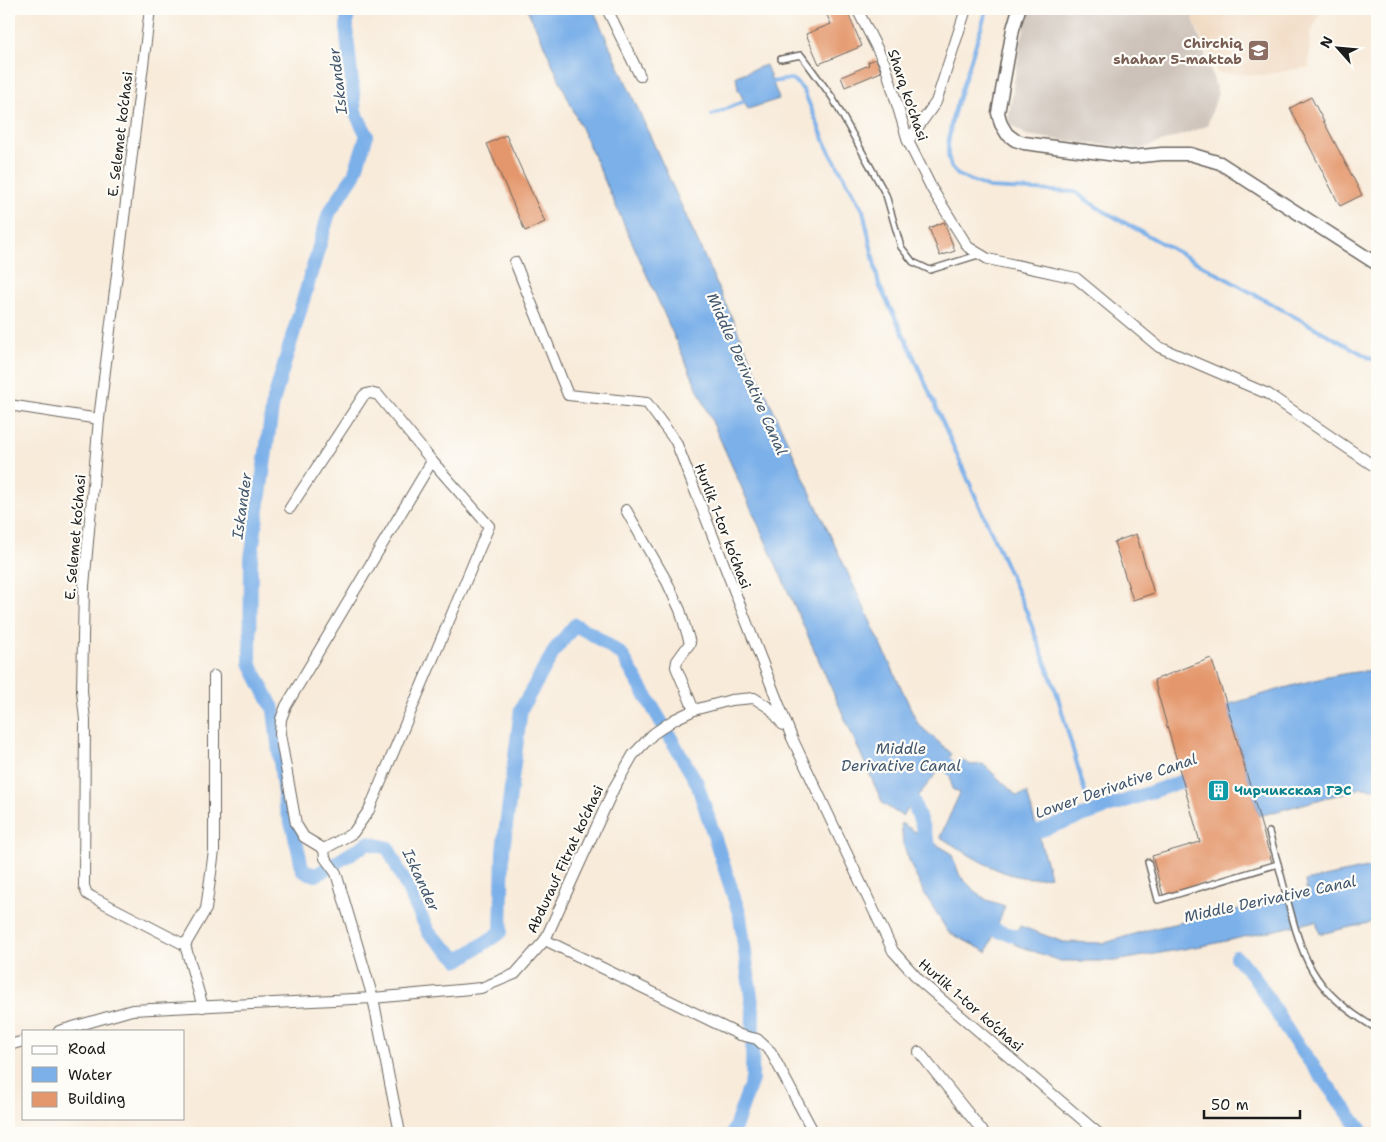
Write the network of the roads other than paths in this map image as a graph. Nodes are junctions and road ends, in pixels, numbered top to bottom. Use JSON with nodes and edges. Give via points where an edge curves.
{"nodes":[{"id":1,"x":150,"y":9,"type":"edge"},
{"id":2,"x":606,"y":9,"type":"edge"},
{"id":3,"x":857,"y":9,"type":"edge"},
{"id":4,"x":966,"y":9,"type":"edge"},
{"id":5,"x":1019,"y":9,"type":"edge"},
{"id":6,"x":781,"y":59,"type":"dead end"},
{"id":7,"x":640,"y":76,"type":"dead end"},
{"id":8,"x":908,"y":141,"type":"junction"},
{"id":9,"x":978,"y":255,"type":"junction"},
{"id":10,"x":515,"y":262,"type":"dead end"},
{"id":11,"x":1377,"y":264,"type":"edge"},
{"id":12,"x":9,"y":405,"type":"edge"},
{"id":13,"x":99,"y":418,"type":"junction"},
{"id":14,"x":432,"y":461,"type":"junction"},
{"id":15,"x":1377,"y":468,"type":"edge"},
{"id":16,"x":290,"y":508,"type":"dead end"},
{"id":17,"x":626,"y":510,"type":"dead end"},
{"id":18,"x":214,"y":676,"type":"dead end"},
{"id":19,"x":694,"y":710,"type":"junction"},
{"id":20,"x":676,"y":719,"type":"joint"},
{"id":21,"x":792,"y":738,"type":"junction"},
{"id":22,"x":1269,"y":832,"type":"dead end"},
{"id":23,"x":325,"y":854,"type":"junction"},
{"id":24,"x":1148,"y":862,"type":"dead end"},
{"id":25,"x":1278,"y":864,"type":"junction"},
{"id":26,"x":545,"y":940,"type":"junction"},
{"id":27,"x":185,"y":945,"type":"junction"},
{"id":28,"x":373,"y":998,"type":"junction"},
{"id":29,"x":203,"y":1007,"type":"junction"},
{"id":30,"x":1377,"y":1029,"type":"edge"},
{"id":31,"x":63,"y":1030,"type":"edge"},
{"id":32,"x":919,"y":1052,"type":"dead end"},
{"id":33,"x":400,"y":1133,"type":"edge"},
{"id":34,"x":814,"y":1133,"type":"edge"},
{"id":35,"x":984,"y":1133,"type":"edge"},
{"id":36,"x":1098,"y":1133,"type":"edge"}],
"edges":[{"from":1,"to":13,"type":"street","name":"E. Selemet ko‘chasi"},
{"from":2,"to":7,"type":"street"},
{"from":3,"to":8,"type":"street","name":"Sharq ko'chasi","via":[[884,64]]},
{"from":4,"to":8,"type":"street","via":[[936,102]]},
{"from":5,"to":11,"type":"street","via":[[998,113],[1010,138],[1049,148],[1131,157],[1190,154],[1206,158],[1220,163]]},
{"from":6,"to":9,"type":"lane","via":[[801,55],[832,97],[886,195],[901,247],[912,262],[930,270]]},
{"from":8,"to":9,"type":"street","name":"Sharq ko'chasi","via":[[942,206],[968,247]]},
{"from":9,"to":15,"type":"street","name":"Sharq ko'chasi","via":[[1076,278],[1159,347],[1268,394]]},
{"from":10,"to":21,"type":"street","name":"Hurlik 1-tor ko‘chasi","via":[[568,395],[647,403],[676,442]]},
{"from":12,"to":13,"type":"street"},
{"from":13,"to":27,"type":"street","name":"E. Selemet ko‘chasi","via":[[84,586],[84,886],[87,894]]},
{"from":14,"to":16,"type":"street","via":[[378,395],[370,393],[364,395]]},
{"from":14,"to":23,"type":"street","via":[[281,719],[280,734],[296,824],[304,837]]},
{"from":14,"to":23,"type":"street","via":[[488,523],[488,530],[369,810],[353,833]]},
{"from":17,"to":19,"type":"street","via":[[680,610],[690,643],[676,667]]},
{"from":18,"to":27,"type":"street","via":[[214,851],[206,909]]},
{"from":19,"to":20,"type":"street","name":"Hurlik 1-tor ko‘chasi"},
{"from":19,"to":21,"type":"street","name":"Hurlik 1-tor ko‘chasi","via":[[731,700],[754,698],[771,709]]},
{"from":20,"to":26,"type":"street","name":"Abdurauf Fitrat ko‘chasi","via":[[653,734],[633,755],[614,788]]},
{"from":21,"to":36,"type":"street","name":"Hurlik 1-tor ko‘chasi","via":[[893,950],[921,982]]},
{"from":22,"to":25,"type":"lane"},
{"from":23,"to":28,"type":"street","via":[[336,873]]},
{"from":24,"to":25,"type":"lane","via":[[1158,900]]},
{"from":25,"to":30,"type":"lane","via":[[1311,969],[1352,1012]]},
{"from":26,"to":28,"type":"street","name":"Abdurauf Fitrat ko‘chasi","via":[[516,974],[481,988]]},
{"from":26,"to":34,"type":"street","via":[[740,1035],[757,1039],[771,1052]]},
{"from":27,"to":29,"type":"street"},
{"from":28,"to":29,"type":"street","name":"Abdurauf Fitrat ko‘chasi"},
{"from":28,"to":33,"type":"street"},
{"from":29,"to":31,"type":"street","name":"Abdurauf Fitrat ko‘chasi","via":[[132,1010]]},
{"from":32,"to":35,"type":"street"}]}
